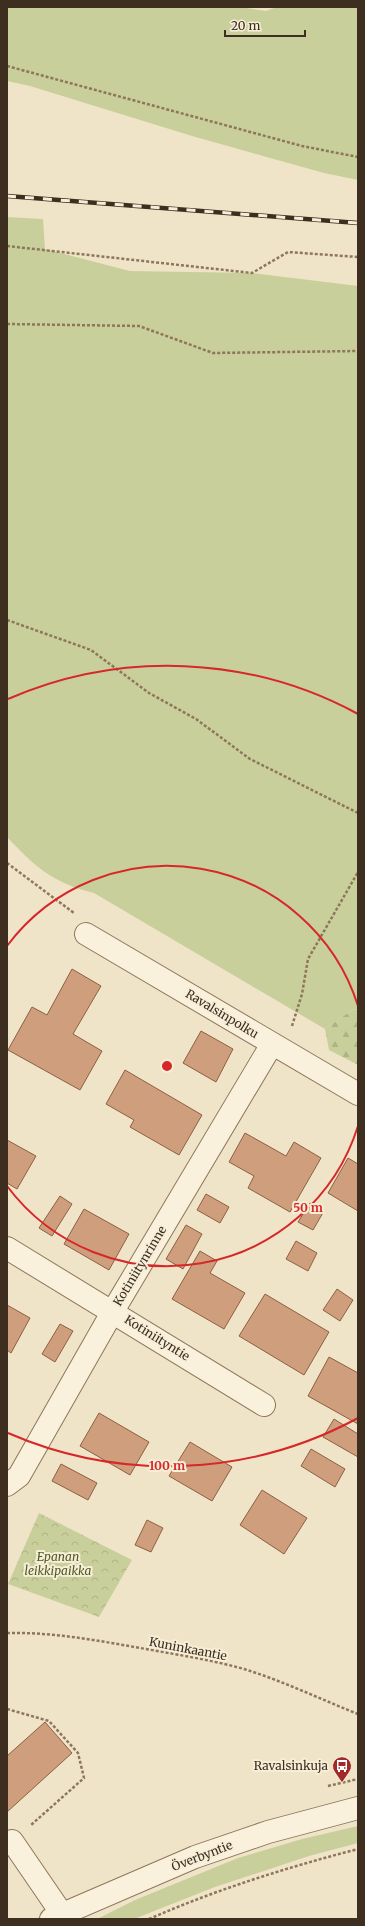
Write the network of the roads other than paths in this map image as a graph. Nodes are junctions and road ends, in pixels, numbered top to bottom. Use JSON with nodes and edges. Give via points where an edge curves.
{"nodes":[{"id":1,"x":86,"y":934,"type":"dead end"},
{"id":2,"x":280,"y":1037,"type":"junction"},
{"id":3,"x":358,"y":1094,"type":"edge"},
{"id":4,"x":7,"y":1248,"type":"edge"},
{"id":5,"x":113,"y":1311,"type":"junction"},
{"id":6,"x":264,"y":1405,"type":"dead end"},
{"id":7,"x":7,"y":1485,"type":"edge"},
{"id":8,"x":358,"y":1808,"type":"edge"},
{"id":9,"x":12,"y":1840,"type":"road end"},
{"id":10,"x":54,"y":1918,"type":"edge"}],
"edges":[{"from":1,"to":2,"type":"street","name":"Ravalsinpolku"},
{"from":2,"to":3,"type":"street","name":"Ravalsinpolku"},
{"from":2,"to":5,"type":"street","name":"Kotiniitynrinne"},
{"from":4,"to":5,"type":"street","name":"Kotiniityntie"},
{"from":5,"to":6,"type":"street","name":"Kotiniityntie"},
{"from":5,"to":7,"type":"street","name":"Kotiniitynrinne","via":[[19,1476]]},
{"from":8,"to":10,"type":"street","name":"Överbyntie","via":[[268,1832],[195,1857]]},
{"from":9,"to":10,"type":"street"}]}
